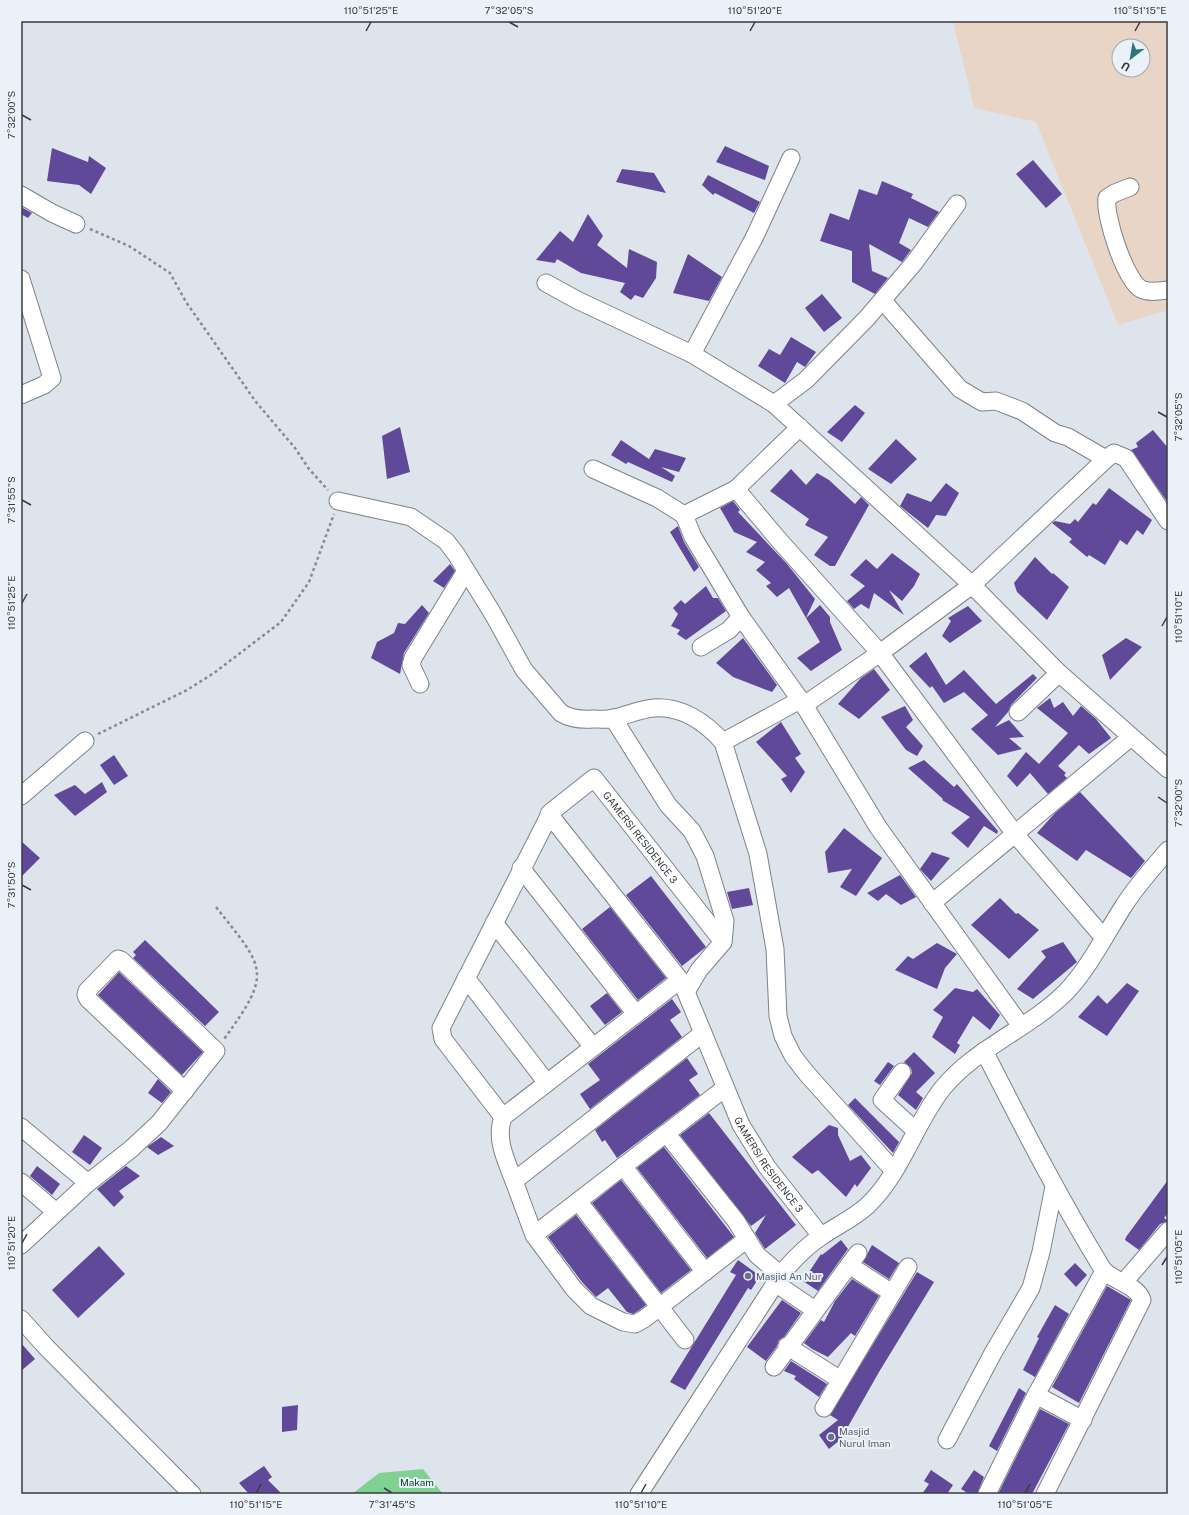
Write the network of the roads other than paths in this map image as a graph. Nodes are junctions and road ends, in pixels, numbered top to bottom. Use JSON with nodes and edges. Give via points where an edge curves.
{"nodes":[{"id":1,"x":791,"y":158,"type":"dead end"},
{"id":2,"x":1130,"y":187,"type":"dead end"},
{"id":3,"x":21,"y":195,"type":"edge"},
{"id":4,"x":957,"y":204,"type":"dead end"},
{"id":5,"x":76,"y":224,"type":"road end"},
{"id":6,"x":21,"y":279,"type":"edge"},
{"id":7,"x":546,"y":283,"type":"dead end"},
{"id":8,"x":1168,"y":290,"type":"edge"},
{"id":9,"x":883,"y":301,"type":"junction"},
{"id":10,"x":692,"y":354,"type":"junction"},
{"id":11,"x":21,"y":395,"type":"edge"},
{"id":12,"x":774,"y":404,"type":"junction"},
{"id":13,"x":800,"y":427,"type":"junction"},
{"id":14,"x":1106,"y":459,"type":"junction"},
{"id":15,"x":593,"y":469,"type":"dead end"},
{"id":16,"x":736,"y":489,"type":"junction"},
{"id":17,"x":338,"y":502,"type":"road end"},
{"id":18,"x":684,"y":515,"type":"junction"},
{"id":19,"x":1168,"y":521,"type":"edge"},
{"id":20,"x":466,"y":571,"type":"junction"},
{"id":21,"x":972,"y":585,"type":"junction"},
{"id":22,"x":741,"y":616,"type":"junction"},
{"id":23,"x":701,"y":647,"type":"dead end"},
{"id":24,"x":880,"y":653,"type":"junction"},
{"id":25,"x":1059,"y":673,"type":"junction"},
{"id":26,"x":420,"y":684,"type":"dead end"},
{"id":27,"x":802,"y":702,"type":"junction"},
{"id":28,"x":1018,"y":712,"type":"dead end"},
{"id":29,"x":613,"y":718,"type":"junction"},
{"id":30,"x":1131,"y":737,"type":"junction"},
{"id":31,"x":85,"y":741,"type":"road end"},
{"id":32,"x":723,"y":742,"type":"junction"},
{"id":33,"x":1168,"y":769,"type":"edge"},
{"id":34,"x":21,"y":796,"type":"edge"},
{"id":35,"x":549,"y":814,"type":"junction"},
{"id":36,"x":1015,"y":834,"type":"junction"},
{"id":37,"x":1168,"y":850,"type":"edge"},
{"id":38,"x":521,"y":868,"type":"junction"},
{"id":39,"x":932,"y":903,"type":"junction"},
{"id":40,"x":494,"y":923,"type":"junction"},
{"id":41,"x":1104,"y":938,"type":"junction"},
{"id":42,"x":723,"y":942,"type":"junction"},
{"id":43,"x":466,"y":978,"type":"junction"},
{"id":44,"x":683,"y":986,"type":"junction"},
{"id":45,"x":636,"y":1014,"type":"junction"},
{"id":46,"x":1021,"y":1026,"type":"junction"},
{"id":47,"x":703,"y":1033,"type":"junction"},
{"id":48,"x":593,"y":1047,"type":"junction"},
{"id":49,"x":984,"y":1051,"type":"junction"},
{"id":50,"x":902,"y":1072,"type":"dead end"},
{"id":51,"x":547,"y":1083,"type":"junction"},
{"id":52,"x":724,"y":1088,"type":"junction"},
{"id":53,"x":185,"y":1091,"type":"junction"},
{"id":54,"x":503,"y":1117,"type":"junction"},
{"id":55,"x":21,"y":1127,"type":"edge"},
{"id":56,"x":916,"y":1131,"type":"junction"},
{"id":57,"x":666,"y":1133,"type":"junction"},
{"id":58,"x":623,"y":1166,"type":"junction"},
{"id":59,"x":894,"y":1171,"type":"junction"},
{"id":60,"x":514,"y":1181,"type":"junction"},
{"id":61,"x":21,"y":1182,"type":"edge"},
{"id":62,"x":88,"y":1183,"type":"junction"},
{"id":63,"x":1054,"y":1187,"type":"junction"},
{"id":64,"x":578,"y":1201,"type":"junction"},
{"id":65,"x":56,"y":1212,"type":"junction"},
{"id":66,"x":1168,"y":1231,"type":"edge"},
{"id":67,"x":534,"y":1235,"type":"junction"},
{"id":68,"x":821,"y":1236,"type":"junction"},
{"id":69,"x":747,"y":1239,"type":"junction"},
{"id":70,"x":21,"y":1245,"type":"edge"},
{"id":71,"x":908,"y":1267,"type":"dead end"},
{"id":72,"x":1104,"y":1271,"type":"junction"},
{"id":73,"x":705,"y":1272,"type":"junction"},
{"id":74,"x":780,"y":1277,"type":"junction"},
{"id":75,"x":1124,"y":1282,"type":"junction"},
{"id":76,"x":892,"y":1293,"type":"junction"},
{"id":77,"x":818,"y":1306,"type":"junction"},
{"id":78,"x":660,"y":1307,"type":"junction"},
{"id":79,"x":21,"y":1319,"type":"edge"},
{"id":80,"x":685,"y":1340,"type":"dead end"},
{"id":81,"x":787,"y":1346,"type":"junction"},
{"id":82,"x":774,"y":1367,"type":"dead end"},
{"id":83,"x":839,"y":1379,"type":"junction"},
{"id":84,"x":1036,"y":1395,"type":"junction"},
{"id":85,"x":824,"y":1408,"type":"dead end"},
{"id":86,"x":1083,"y":1420,"type":"junction"},
{"id":87,"x":947,"y":1440,"type":"dead end"},
{"id":88,"x":192,"y":1494,"type":"edge"},
{"id":89,"x":638,"y":1494,"type":"edge"},
{"id":90,"x":987,"y":1494,"type":"edge"},
{"id":91,"x":1045,"y":1494,"type":"edge"}],
"edges":[{"from":1,"to":10,"type":"street","via":[[755,236]]},
{"from":2,"to":8,"type":"street","via":[[1107,198],[1106,206],[1115,239],[1130,278],[1140,289],[1154,292]]},
{"from":3,"to":5,"type":"street"},
{"from":4,"to":9,"type":"street"},
{"from":6,"to":11,"type":"street","via":[[52,378],[44,385]]},
{"from":7,"to":10,"type":"street"},
{"from":9,"to":12,"type":"street","via":[[806,380]]},
{"from":9,"to":14,"type":"street","via":[[960,389],[982,402],[996,401],[1022,411],[1055,433],[1068,437]]},
{"from":10,"to":12,"type":"street"},
{"from":12,"to":13,"type":"street"},
{"from":13,"to":16,"type":"street"},
{"from":13,"to":21,"type":"street"},
{"from":14,"to":19,"type":"street","via":[[1114,453],[1126,458]]},
{"from":14,"to":21,"type":"street"},
{"from":15,"to":18,"type":"street","via":[[657,498]]},
{"from":16,"to":18,"type":"street"},
{"from":16,"to":24,"type":"street"},
{"from":17,"to":20,"type":"street","via":[[411,517],[446,541]]},
{"from":18,"to":22,"type":"street","via":[[693,537]]},
{"from":20,"to":26,"type":"street","via":[[413,658],[410,666]]},
{"from":20,"to":29,"type":"street","via":[[524,670],[561,713],[576,719]]},
{"from":21,"to":24,"type":"street"},
{"from":21,"to":25,"type":"street"},
{"from":22,"to":23,"type":"street","via":[[729,630]]},
{"from":22,"to":27,"type":"street"},
{"from":24,"to":27,"type":"street"},
{"from":24,"to":36,"type":"street"},
{"from":25,"to":28,"type":"street"},
{"from":25,"to":30,"type":"street"},
{"from":27,"to":32,"type":"street"},
{"from":27,"to":39,"type":"street","via":[[878,827]]},
{"from":29,"to":32,"type":"street","via":[[654,708],[672,710],[696,718]]},
{"from":29,"to":42,"type":"street","via":[[668,805],[692,831],[705,856],[725,921]]},
{"from":30,"to":33,"type":"street"},
{"from":30,"to":36,"type":"street"},
{"from":31,"to":34,"type":"street"},
{"from":32,"to":59,"type":"street","via":[[758,854],[775,949],[778,1016],[783,1036],[793,1056]]},
{"from":35,"to":38,"type":"street","name":"GAMERSI RESIDENCE 3"},
{"from":35,"to":42,"type":"street","name":"GAMERSI RESIDENCE 3","via":[[594,778]]},
{"from":35,"to":44,"type":"street","name":"GAMERSI RESIDENCE 3"},
{"from":36,"to":39,"type":"street"},
{"from":36,"to":41,"type":"street"},
{"from":37,"to":41,"type":"street","via":[[1137,887]]},
{"from":38,"to":40,"type":"street","name":"GAMERSI RESIDENCE 3"},
{"from":38,"to":45,"type":"street"},
{"from":39,"to":46,"type":"street"},
{"from":40,"to":43,"type":"street","name":"GAMERSI RESIDENCE 3"},
{"from":40,"to":48,"type":"street"},
{"from":41,"to":46,"type":"street","via":[[1066,991],[1047,1009]]},
{"from":42,"to":44,"type":"street"},
{"from":43,"to":51,"type":"street"},
{"from":43,"to":54,"type":"street","name":"GAMERSI RESIDENCE 3","via":[[441,1028],[441,1034]]},
{"from":44,"to":45,"type":"street"},
{"from":44,"to":47,"type":"street","name":"GAMERSI RESIDENCE 3"},
{"from":45,"to":48,"type":"street"},
{"from":46,"to":49,"type":"street"},
{"from":47,"to":52,"type":"street","name":"GAMERSI RESIDENCE 3"},
{"from":47,"to":60,"type":"street"},
{"from":48,"to":51,"type":"street"},
{"from":49,"to":56,"type":"street","via":[[943,1088]]},
{"from":49,"to":63,"type":"street"},
{"from":50,"to":56,"type":"street","via":[[882,1100]]},
{"from":51,"to":54,"type":"street"},
{"from":52,"to":57,"type":"street"},
{"from":52,"to":68,"type":"street","name":"GAMERSI RESIDENCE 3","via":[[741,1125],[761,1158]]},
{"from":53,"to":53,"type":"street","via":[[216,1051],[118,959],[87,991],[88,999]]},
{"from":53,"to":62,"type":"street","via":[[159,1123]]},
{"from":54,"to":60,"type":"street","via":[[500,1141]]},
{"from":55,"to":62,"type":"street"},
{"from":56,"to":59,"type":"street"},
{"from":57,"to":58,"type":"street"},
{"from":57,"to":69,"type":"street"},
{"from":58,"to":64,"type":"street"},
{"from":58,"to":73,"type":"street"},
{"from":59,"to":68,"type":"street","via":[[866,1206]]},
{"from":60,"to":67,"type":"street"},
{"from":61,"to":65,"type":"street"},
{"from":62,"to":65,"type":"street"},
{"from":63,"to":72,"type":"street"},
{"from":63,"to":87,"type":"street","via":[[1031,1288]]},
{"from":64,"to":67,"type":"street"},
{"from":64,"to":78,"type":"street"},
{"from":65,"to":70,"type":"street"},
{"from":66,"to":75,"type":"street"},
{"from":67,"to":78,"type":"street","via":[[574,1289],[591,1306],[629,1323],[640,1322]]},
{"from":68,"to":74,"type":"street","via":[[799,1255]]},
{"from":69,"to":73,"type":"street"},
{"from":69,"to":74,"type":"street","via":[[758,1255]]},
{"from":71,"to":76,"type":"street"},
{"from":72,"to":75,"type":"street"},
{"from":72,"to":84,"type":"street"},
{"from":73,"to":78,"type":"street"},
{"from":74,"to":77,"type":"street"},
{"from":74,"to":89,"type":"street"},
{"from":75,"to":86,"type":"street","via":[[1141,1296],[1140,1306]]},
{"from":76,"to":77,"type":"street","via":[[853,1259]]},
{"from":76,"to":83,"type":"street"},
{"from":77,"to":81,"type":"street"},
{"from":78,"to":80,"type":"street"},
{"from":79,"to":88,"type":"street"},
{"from":81,"to":82,"type":"street"},
{"from":81,"to":83,"type":"street"},
{"from":83,"to":85,"type":"street"},
{"from":84,"to":86,"type":"street"},
{"from":84,"to":90,"type":"street"},
{"from":86,"to":91,"type":"street"}]}
